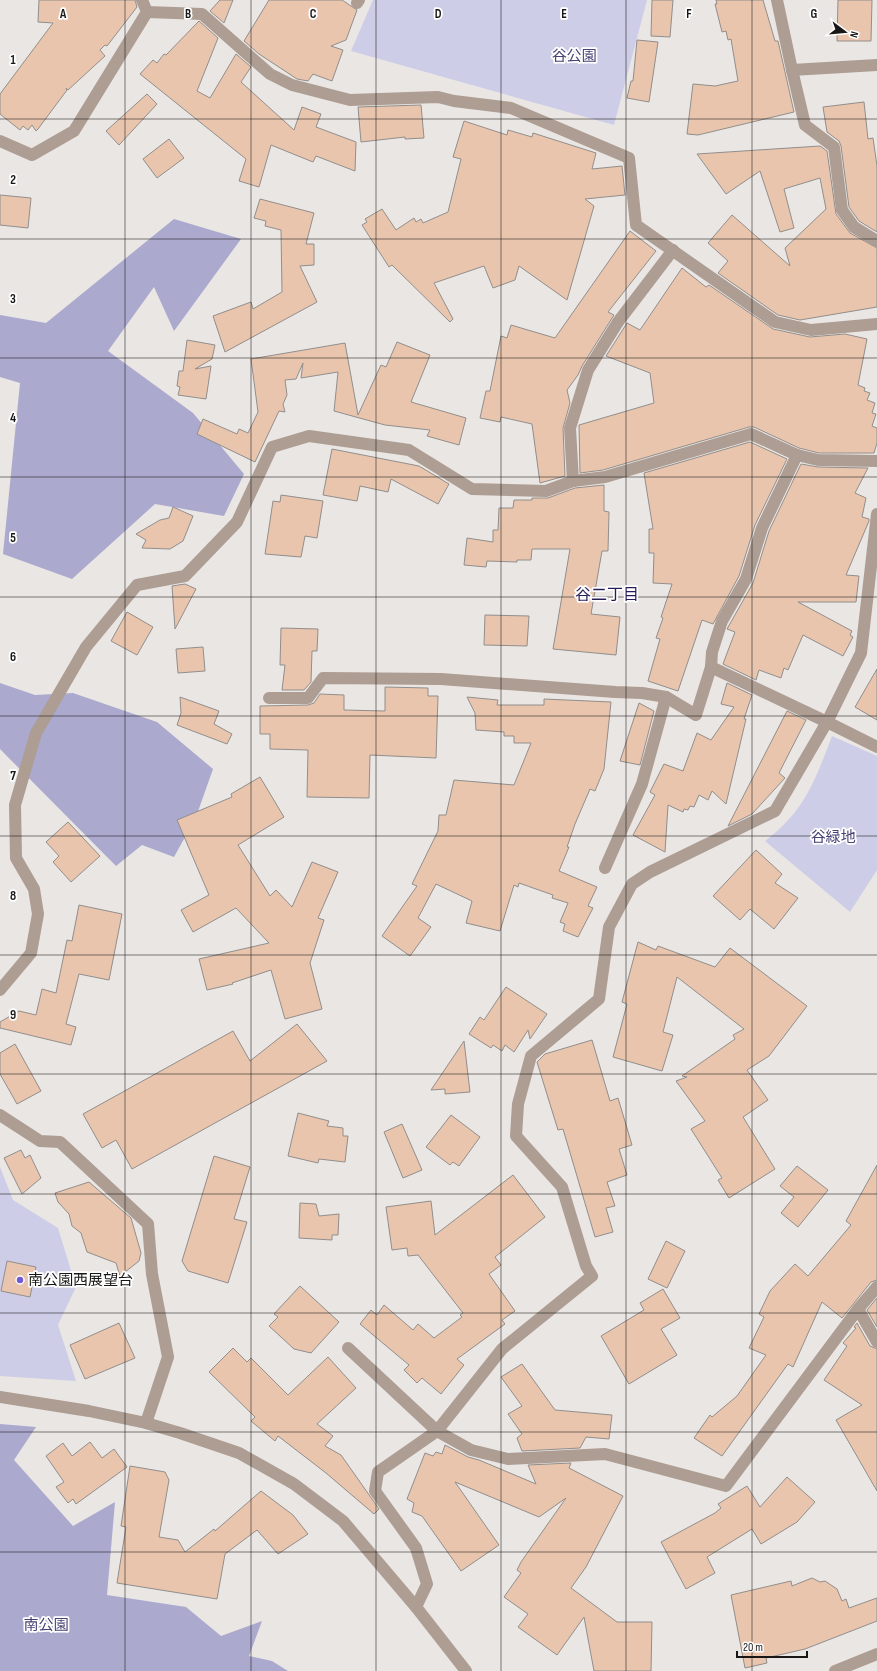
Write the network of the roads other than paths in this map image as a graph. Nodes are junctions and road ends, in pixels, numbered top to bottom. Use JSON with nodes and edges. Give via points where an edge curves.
{"nodes":[{"id":1,"x":142,"y":0,"type":"edge"},
{"id":2,"x":777,"y":0,"type":"edge"},
{"id":3,"x":147,"y":12,"type":"junction"},
{"id":4,"x":877,"y":64,"type":"edge"},
{"id":5,"x":792,"y":70,"type":"junction"},
{"id":6,"x":0,"y":141,"type":"edge"},
{"id":7,"x":877,"y":241,"type":"edge"},
{"id":8,"x":673,"y":250,"type":"junction"},
{"id":9,"x":877,"y":324,"type":"edge"},
{"id":10,"x":797,"y":455,"type":"junction"},
{"id":11,"x":877,"y":461,"type":"edge"},
{"id":12,"x":573,"y":481,"type":"junction"},
{"id":13,"x":877,"y":514,"type":"edge"},
{"id":14,"x":711,"y":667,"type":"junction"},
{"id":15,"x":666,"y":697,"type":"junction"},
{"id":16,"x":269,"y":698,"type":"dead end"},
{"id":17,"x":827,"y":722,"type":"junction"},
{"id":18,"x":877,"y":747,"type":"edge"},
{"id":19,"x":605,"y":868,"type":"dead end"},
{"id":20,"x":0,"y":990,"type":"edge"},
{"id":21,"x":0,"y":1115,"type":"edge"},
{"id":22,"x":877,"y":1287,"type":"edge"},
{"id":23,"x":858,"y":1309,"type":"junction"},
{"id":24,"x":877,"y":1342,"type":"edge"},
{"id":25,"x":348,"y":1348,"type":"dead end"},
{"id":26,"x":0,"y":1397,"type":"edge"},
{"id":27,"x":146,"y":1423,"type":"junction"},
{"id":28,"x":436,"y":1431,"type":"junction"},
{"id":29,"x":416,"y":1607,"type":"junction"},
{"id":30,"x":877,"y":1654,"type":"edge"},
{"id":31,"x":466,"y":1671,"type":"edge"},
{"id":32,"x":835,"y":1671,"type":"edge"}],
"edges":[{"from":1,"to":3,"type":"street"},
{"from":2,"to":5,"type":"street"},
{"from":3,"to":6,"type":"street","via":[[74,131],[32,155]]},
{"from":3,"to":8,"type":"street","via":[[202,14],[270,74],[292,85],[350,100],[438,97],[511,108],[629,158],[636,226]]},
{"from":4,"to":5,"type":"street"},
{"from":5,"to":7,"type":"street","via":[[805,125],[834,147],[842,210],[854,228]]},
{"from":8,"to":9,"type":"street","via":[[775,322],[811,330]]},
{"from":8,"to":12,"type":"street","via":[[618,322],[588,370],[570,428]]},
{"from":10,"to":11,"type":"street","via":[[818,460]]},
{"from":10,"to":12,"type":"street","via":[[751,434],[606,477]]},
{"from":10,"to":14,"type":"street","via":[[762,528],[746,578],[722,621],[712,652]]},
{"from":12,"to":20,"type":"street","via":[[546,491],[472,489],[409,450],[309,436],[272,447],[236,522],[185,576],[136,585],[86,647],[36,733],[15,805],[16,858],[34,889],[38,914],[31,953]]},
{"from":13,"to":17,"type":"street","via":[[861,653]]},
{"from":14,"to":15,"type":"street","via":[[696,715]]},
{"from":14,"to":17,"type":"street"},
{"from":15,"to":16,"type":"street","via":[[642,693],[441,679],[324,678],[308,698]]},
{"from":15,"to":19,"type":"street","via":[[642,784]]},
{"from":17,"to":18,"type":"street"},
{"from":17,"to":28,"type":"street","via":[[775,811],[650,872],[632,884],[609,927],[599,999],[531,1056],[518,1104],[516,1136],[562,1187],[586,1266],[592,1276],[502,1349]]},
{"from":21,"to":27,"type":"street","via":[[40,1141],[60,1142],[148,1224],[152,1274],[168,1357]]},
{"from":22,"to":23,"type":"street"},
{"from":23,"to":24,"type":"street"},
{"from":23,"to":28,"type":"street","via":[[726,1486],[605,1454],[508,1459],[471,1450]]},
{"from":25,"to":28,"type":"street"},
{"from":26,"to":27,"type":"street"},
{"from":27,"to":29,"type":"street","via":[[238,1453],[294,1484],[343,1521]]},
{"from":28,"to":29,"type":"street","via":[[378,1472],[375,1491],[416,1548],[427,1584]]},
{"from":29,"to":31,"type":"street"},
{"from":30,"to":32,"type":"street"}]}
